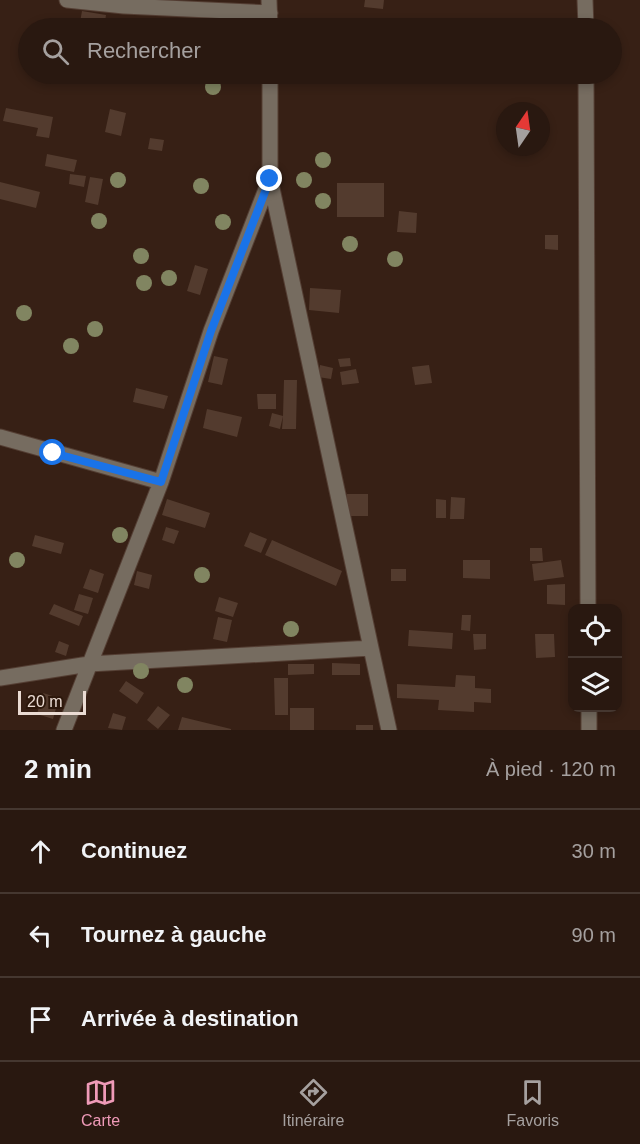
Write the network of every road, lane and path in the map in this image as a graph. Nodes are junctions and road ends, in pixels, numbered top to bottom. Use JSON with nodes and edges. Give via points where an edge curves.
{"nodes":[{"id":1,"x":67,"y":0,"type":"edge"},
{"id":2,"x":585,"y":0,"type":"edge"},
{"id":3,"x":270,"y":6,"type":"edge"},
{"id":4,"x":586,"y":18,"type":"edge"},
{"id":5,"x":270,"y":84,"type":"edge"},
{"id":6,"x":586,"y":84,"type":"edge"},
{"id":7,"x":270,"y":179,"type":"junction"},
{"id":8,"x":0,"y":437,"type":"edge"},
{"id":9,"x":161,"y":482,"type":"junction"},
{"id":10,"x":588,"y":604,"type":"edge"},
{"id":11,"x":371,"y":648,"type":"junction"},
{"id":12,"x":89,"y":664,"type":"junction"},
{"id":13,"x":0,"y":678,"type":"edge"},
{"id":14,"x":589,"y":712,"type":"edge"},
{"id":15,"x":64,"y":730,"type":"edge"},
{"id":16,"x":388,"y":730,"type":"edge"},
{"id":17,"x":589,"y":730,"type":"edge"}],
"edges":[{"from":1,"to":3,"type":"street","via":[[124,6]]},
{"from":2,"to":4,"type":"street"},
{"from":5,"to":7,"type":"street"},
{"from":6,"to":10,"type":"street"},
{"from":7,"to":9,"type":"street","via":[[211,331]]},
{"from":7,"to":11,"type":"street"},
{"from":8,"to":9,"type":"street"},
{"from":9,"to":12,"type":"street"},
{"from":11,"to":12,"type":"street"},
{"from":11,"to":16,"type":"street"},
{"from":12,"to":13,"type":"street"},
{"from":12,"to":15,"type":"street"},
{"from":14,"to":17,"type":"street"}]}
